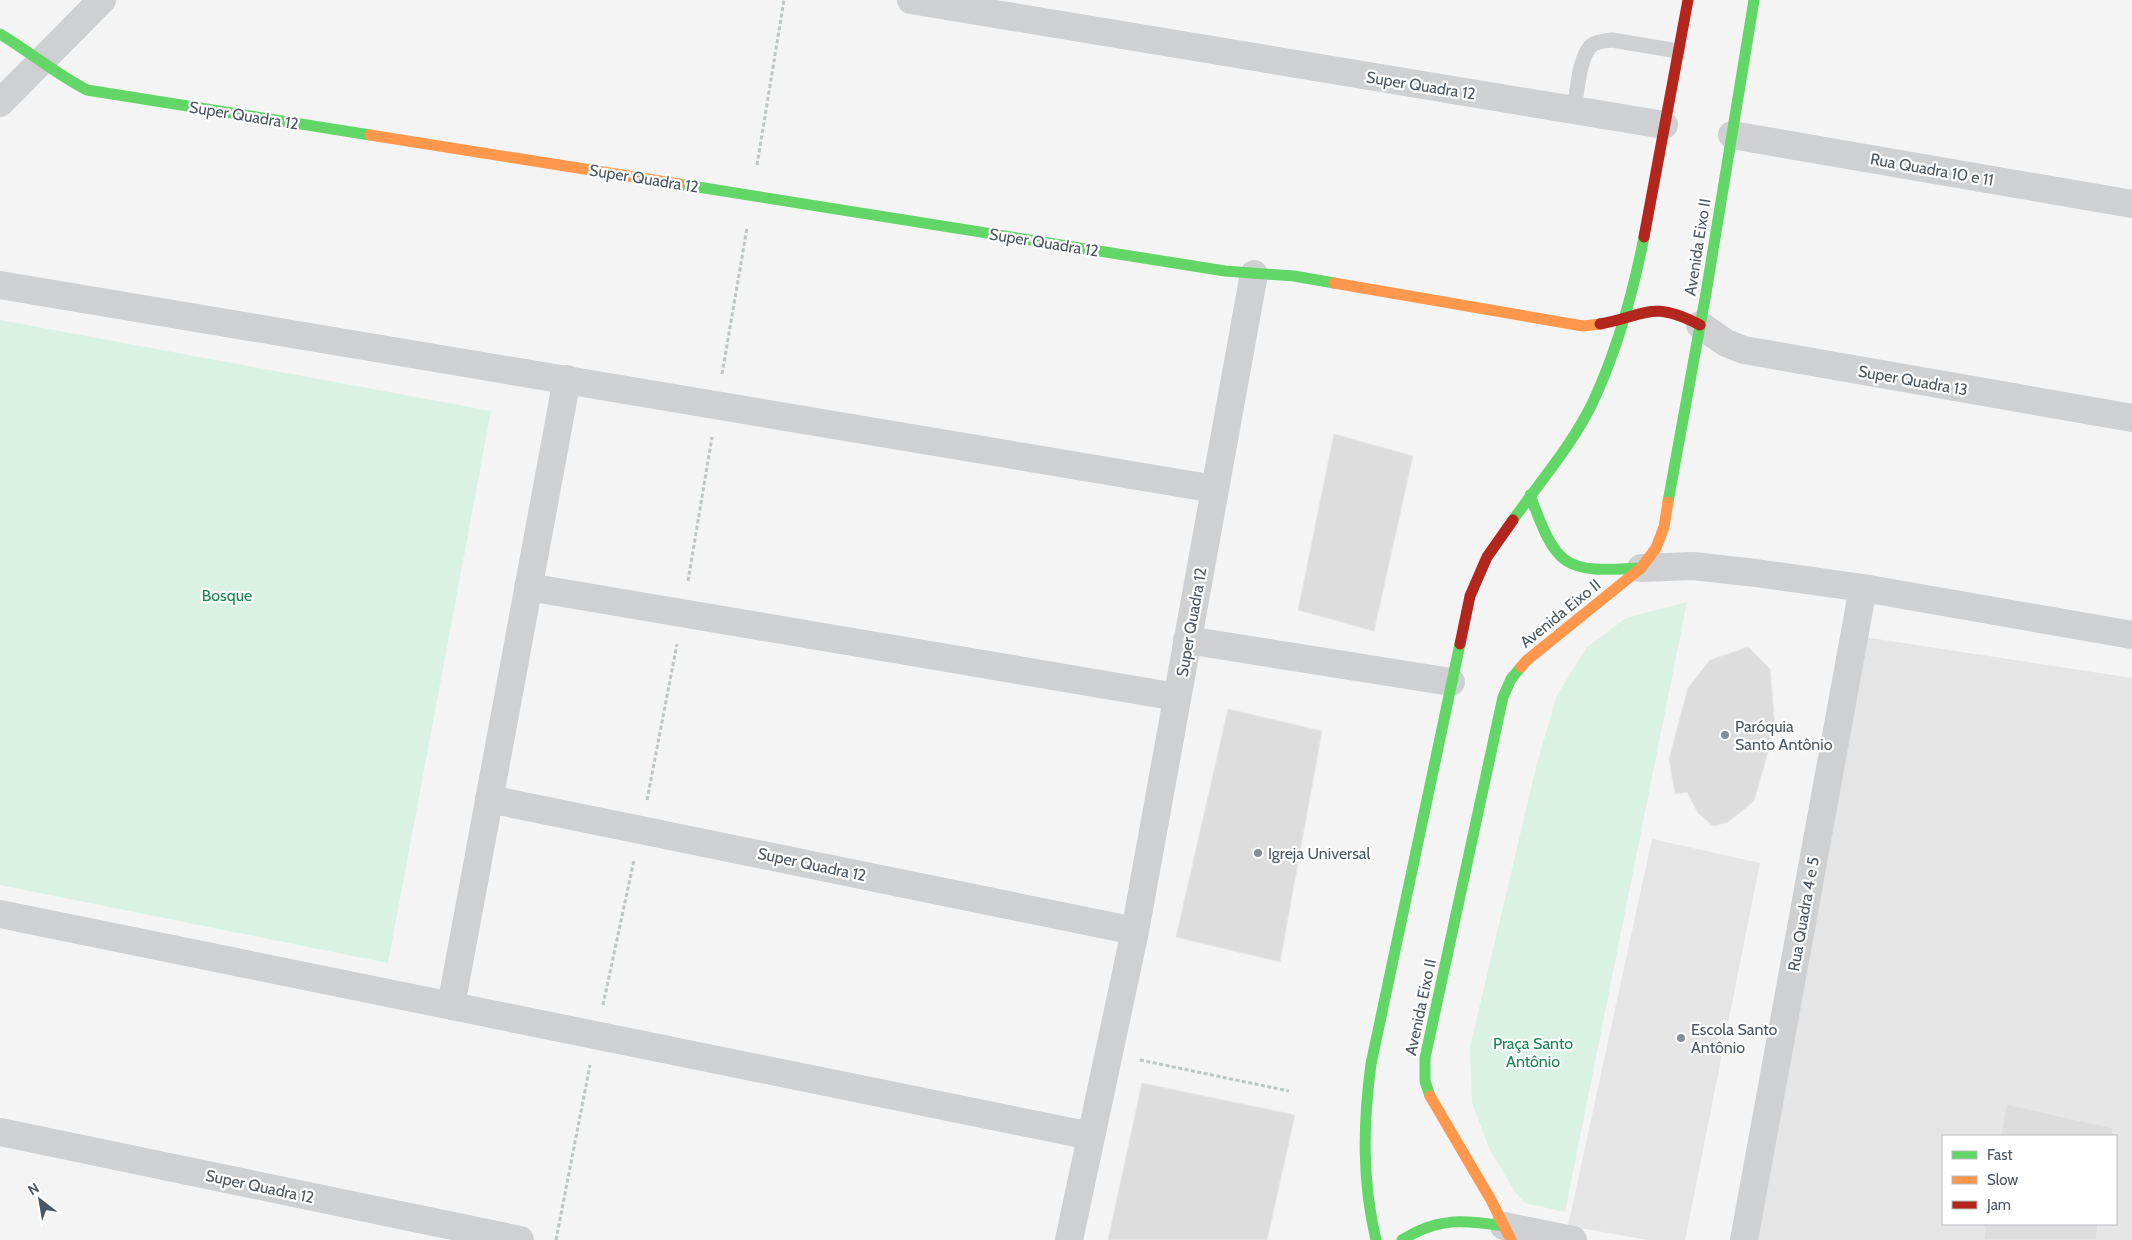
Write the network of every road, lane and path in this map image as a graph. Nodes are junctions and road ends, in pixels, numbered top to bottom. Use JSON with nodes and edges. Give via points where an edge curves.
{"nodes":[{"id":1,"x":102,"y":0,"type":"edge"},
{"id":2,"x":911,"y":0,"type":"edge"},
{"id":3,"x":1688,"y":0,"type":"edge"},
{"id":4,"x":1754,"y":0,"type":"edge"},
{"id":5,"x":0,"y":34,"type":"edge"},
{"id":6,"x":1678,"y":51,"type":"junction"},
{"id":7,"x":41,"y":61,"type":"junction"},
{"id":8,"x":0,"y":103,"type":"edge"},
{"id":9,"x":1574,"y":110,"type":"junction"},
{"id":10,"x":1664,"y":125,"type":"junction"},
{"id":11,"x":1732,"y":135,"type":"junction"},
{"id":12,"x":2132,"y":204,"type":"edge"},
{"id":13,"x":1254,"y":274,"type":"junction"},
{"id":14,"x":0,"y":285,"type":"edge"},
{"id":15,"x":1625,"y":318,"type":"junction"},
{"id":16,"x":1700,"y":325,"type":"junction"},
{"id":17,"x":567,"y":379,"type":"junction"},
{"id":18,"x":2132,"y":418,"type":"edge"},
{"id":19,"x":1215,"y":488,"type":"junction"},
{"id":20,"x":1530,"y":495,"type":"junction"},
{"id":21,"x":1641,"y":568,"type":"junction"},
{"id":22,"x":528,"y":587,"type":"junction"},
{"id":23,"x":1863,"y":588,"type":"junction"},
{"id":24,"x":2132,"y":635,"type":"edge"},
{"id":25,"x":1187,"y":640,"type":"junction"},
{"id":26,"x":1451,"y":682,"type":"junction"},
{"id":27,"x":1177,"y":697,"type":"junction"},
{"id":28,"x":489,"y":798,"type":"junction"},
{"id":29,"x":0,"y":914,"type":"edge"},
{"id":30,"x":1134,"y":931,"type":"junction"},
{"id":31,"x":451,"y":1006,"type":"junction"},
{"id":32,"x":1109,"y":1053,"type":"junction"},
{"id":33,"x":1289,"y":1091,"type":"dead end"},
{"id":34,"x":0,"y":1132,"type":"edge"},
{"id":35,"x":1091,"y":1136,"type":"junction"},
{"id":36,"x":1508,"y":1233,"type":"edge"},
{"id":37,"x":520,"y":1240,"type":"edge"},
{"id":38,"x":1069,"y":1240,"type":"edge"},
{"id":39,"x":1376,"y":1240,"type":"edge"},
{"id":40,"x":1402,"y":1240,"type":"edge"},
{"id":41,"x":1574,"y":1240,"type":"edge"},
{"id":42,"x":1744,"y":1240,"type":"edge"}],
"edges":[{"from":1,"to":7,"type":"street"},
{"from":2,"to":9,"type":"street","name":"Super Quadra 12"},
{"from":3,"to":6,"type":"street"},
{"from":4,"to":11,"type":"street","name":"Avenida Eixo II"},
{"from":5,"to":7,"type":"street","name":"Super Quadra 12"},
{"from":6,"to":9,"type":"lane","via":[[1612,40],[1592,45],[1583,61]]},
{"from":6,"to":10,"type":"street"},
{"from":7,"to":8,"type":"street"},
{"from":7,"to":13,"type":"street","name":"Super Quadra 12","via":[[63,78],[87,90]]},
{"from":9,"to":10,"type":"street","name":"Super Quadra 12"},
{"from":10,"to":15,"type":"street","via":[[1642,247]]},
{"from":11,"to":12,"type":"street","name":"Rua Quadra 10 e 11"},
{"from":11,"to":16,"type":"street","name":"Avenida Eixo II"},
{"from":13,"to":15,"type":"street","name":"Super Quadra 12","via":[[1294,276],[1583,326]]},
{"from":13,"to":19,"type":"street","name":"Super Quadra 12"},
{"from":14,"to":17,"type":"street"},
{"from":15,"to":16,"type":"street","name":"Super Quadra 12","via":[[1654,310],[1668,311]]},
{"from":15,"to":20,"type":"street","via":[[1605,375],[1590,405]]},
{"from":16,"to":18,"type":"street","name":"Super Quadra 13","via":[[1726,343],[1744,350]]},
{"from":16,"to":21,"type":"street","name":"Avenida Eixo II","via":[[1664,527],[1656,548]]},
{"from":17,"to":19,"type":"street"},
{"from":17,"to":22,"type":"street"},
{"from":19,"to":25,"type":"street","name":"Super Quadra 12"},
{"from":20,"to":21,"type":"street","via":[[1548,542],[1566,564],[1594,571]]},
{"from":20,"to":26,"type":"street","via":[[1476,578]]},
{"from":21,"to":23,"type":"street","via":[[1693,566]]},
{"from":21,"to":36,"type":"street","name":"Avenida Eixo II","via":[[1526,662],[1511,679],[1503,697],[1425,1058],[1425,1081],[1432,1098]]},
{"from":22,"to":27,"type":"street","name":"Super Quadra 12"},
{"from":22,"to":28,"type":"street"},
{"from":23,"to":24,"type":"street"},
{"from":23,"to":42,"type":"street","name":"Rua Quadra 4 e 5"},
{"from":25,"to":26,"type":"street"},
{"from":25,"to":27,"type":"street","name":"Super Quadra 12"},
{"from":26,"to":39,"type":"street","via":[[1369,1076],[1365,1179]]},
{"from":27,"to":30,"type":"street","name":"Super Quadra 12"},
{"from":28,"to":30,"type":"street","name":"Super Quadra 12"},
{"from":28,"to":31,"type":"street"},
{"from":29,"to":31,"type":"street"},
{"from":30,"to":32,"type":"street","name":"Super Quadra 12"},
{"from":31,"to":35,"type":"street"},
{"from":32,"to":33,"type":"path"},
{"from":32,"to":35,"type":"street","name":"Super Quadra 12"},
{"from":34,"to":37,"type":"street","name":"Super Quadra 12"},
{"from":35,"to":38,"type":"street","name":"Super Quadra 12"},
{"from":36,"to":40,"type":"street","via":[[1448,1220],[1430,1224]]},
{"from":36,"to":41,"type":"street"}]}
